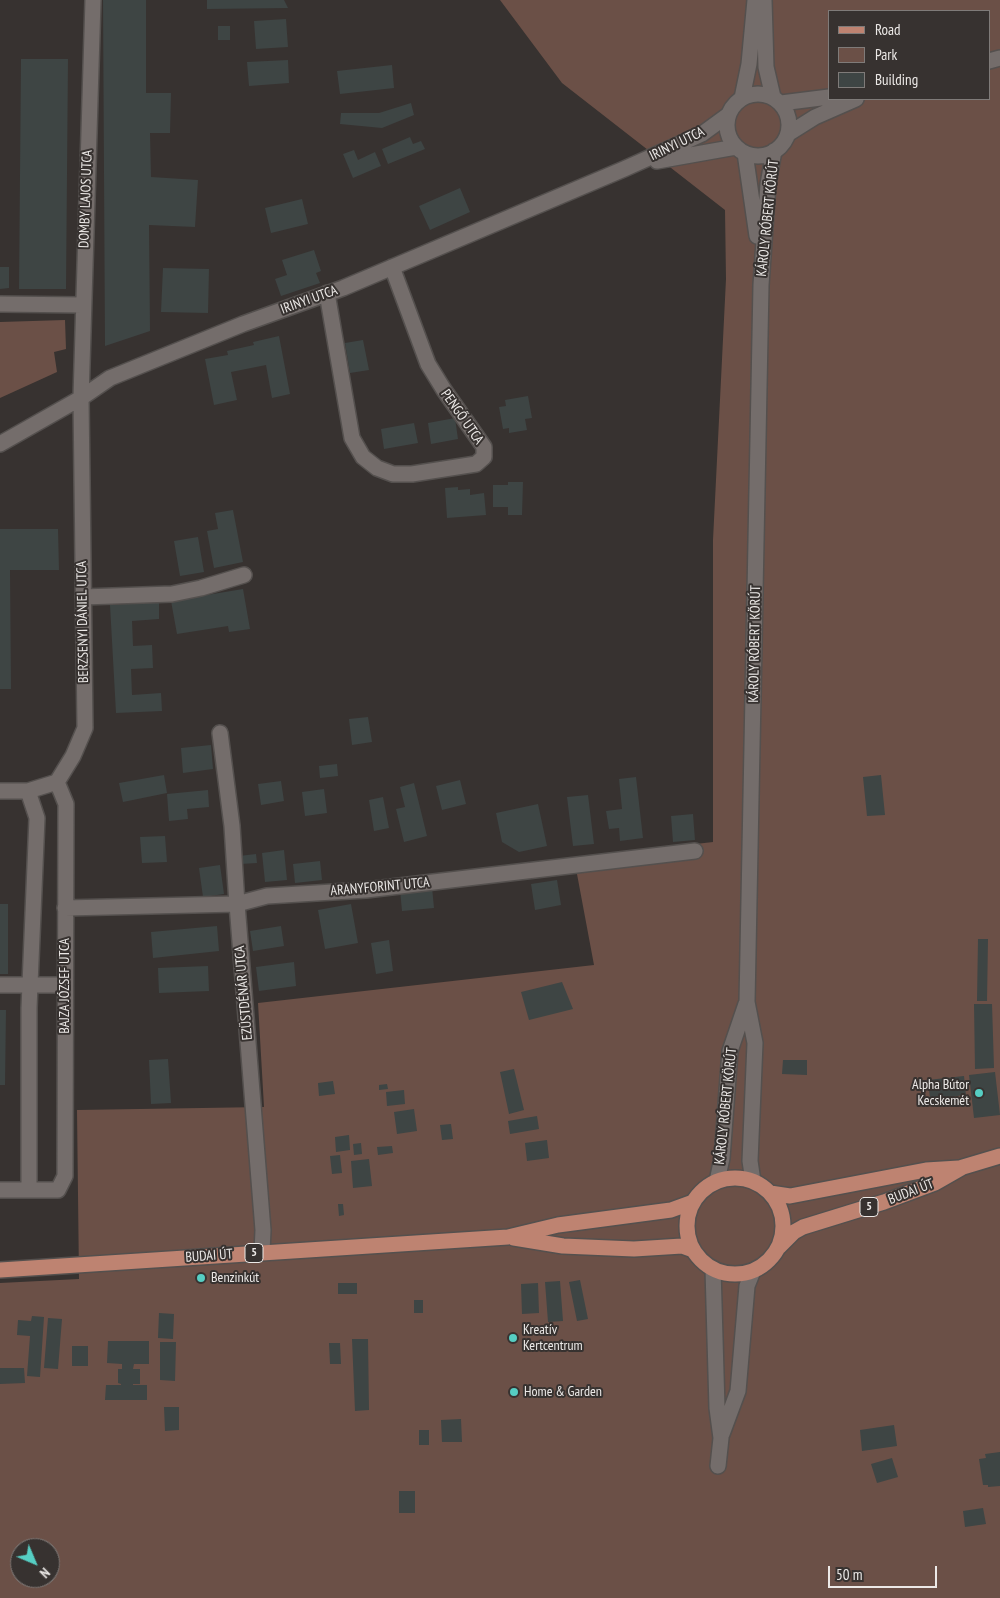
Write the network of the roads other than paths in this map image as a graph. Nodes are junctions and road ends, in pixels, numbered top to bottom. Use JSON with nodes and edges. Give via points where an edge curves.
{"nodes":[{"id":1,"x":93,"y":0,"type":"edge"},
{"id":2,"x":755,"y":0,"type":"edge"},
{"id":3,"x":764,"y":0,"type":"edge"},
{"id":4,"x":828,"y":97,"type":"edge"},
{"id":5,"x":742,"y":98,"type":"junction"},
{"id":6,"x":777,"y":100,"type":"junction"},
{"id":7,"x":854,"y":100,"type":"edge"},
{"id":8,"x":728,"y":115,"type":"junction"},
{"id":9,"x":788,"y":134,"type":"junction"},
{"id":10,"x":740,"y":150,"type":"junction"},
{"id":11,"x":774,"y":151,"type":"junction"},
{"id":12,"x":624,"y":169,"type":"junction"},
{"id":13,"x":392,"y":268,"type":"junction"},
{"id":14,"x":761,"y":285,"type":"junction"},
{"id":15,"x":327,"y":293,"type":"junction"},
{"id":16,"x":0,"y":304,"type":"edge"},
{"id":17,"x":83,"y":305,"type":"junction"},
{"id":18,"x":81,"y":398,"type":"junction"},
{"id":19,"x":0,"y":444,"type":"edge"},
{"id":20,"x":244,"y":575,"type":"dead end"},
{"id":21,"x":83,"y":596,"type":"junction"},
{"id":22,"x":220,"y":733,"type":"dead end"},
{"id":23,"x":57,"y":782,"type":"junction"},
{"id":24,"x":0,"y":791,"type":"edge"},
{"id":25,"x":28,"y":791,"type":"junction"},
{"id":26,"x":695,"y":851,"type":"dead end"},
{"id":27,"x":236,"y":904,"type":"junction"},
{"id":28,"x":65,"y":908,"type":"junction"},
{"id":29,"x":0,"y":985,"type":"edge"},
{"id":30,"x":65,"y":985,"type":"junction"},
{"id":31,"x":30,"y":986,"type":"junction"},
{"id":32,"x":747,"y":1002,"type":"junction"},
{"id":33,"x":1000,"y":1156,"type":"edge"},
{"id":34,"x":963,"y":1167,"type":"junction"},
{"id":35,"x":717,"y":1181,"type":"junction"},
{"id":36,"x":753,"y":1181,"type":"junction"},
{"id":37,"x":29,"y":1189,"type":"junction"},
{"id":38,"x":0,"y":1190,"type":"edge"},
{"id":39,"x":770,"y":1193,"type":"junction"},
{"id":40,"x":693,"y":1202,"type":"junction"},
{"id":41,"x":508,"y":1237,"type":"junction"},
{"id":42,"x":778,"y":1248,"type":"junction"},
{"id":43,"x":693,"y":1250,"type":"junction"},
{"id":44,"x":262,"y":1252,"type":"junction"},
{"id":45,"x":713,"y":1269,"type":"junction"},
{"id":46,"x":0,"y":1270,"type":"edge"},
{"id":47,"x":753,"y":1271,"type":"junction"},
{"id":48,"x":721,"y":1438,"type":"junction"},
{"id":49,"x":718,"y":1466,"type":"dead end"}],
"edges":[{"from":1,"to":17,"type":"street","name":"DOMBY LAJOS UTCA"},
{"from":2,"to":5,"type":"street"},
{"from":3,"to":6,"type":"street","via":[[766,67]]},
{"from":4,"to":6,"type":"street"},
{"from":5,"to":6,"type":"street","via":[[758,94]]},
{"from":5,"to":8,"type":"street"},
{"from":6,"to":9,"type":"street","via":[[788,118]]},
{"from":7,"to":9,"type":"street","via":[[815,117]]},
{"from":8,"to":10,"type":"street","via":[[727,132]]},
{"from":8,"to":12,"type":"street","name":"IRINYI UTCA","via":[[702,134]]},
{"from":9,"to":11,"type":"street"},
{"from":10,"to":11,"type":"street","via":[[760,156]]},
{"from":10,"to":12,"type":"street","name":"IRINYI UTCA","via":[[680,156]]},
{"from":10,"to":14,"type":"street","name":"KÁROLY RÓBERT KÖRÚT","via":[[757,231]]},
{"from":11,"to":14,"type":"street","name":"KÁROLY RÓBERT KÖRÚT","via":[[767,191]]},
{"from":12,"to":13,"type":"street","name":"IRINYI UTCA"},
{"from":13,"to":15,"type":"street","name":"IRINYI UTCA"},
{"from":13,"to":15,"type":"street","name":"PENGŐ UTCA","via":[[428,364],[484,447],[484,457],[476,464],[393,474],[377,468],[363,457],[352,438]]},
{"from":14,"to":32,"type":"street","name":"KÁROLY RÓBERT KÖRÚT"},
{"from":15,"to":18,"type":"street","name":"IRINYI UTCA","via":[[110,378]]},
{"from":16,"to":17,"type":"street"},
{"from":17,"to":18,"type":"street","name":"DOMBY LAJOS UTCA"},
{"from":18,"to":19,"type":"street","name":"IRINYI UTCA"},
{"from":18,"to":21,"type":"street","name":"BERZSENYI DÁNIEL UTCA"},
{"from":20,"to":21,"type":"street","via":[[172,594]]},
{"from":21,"to":23,"type":"street","name":"BERZSENYI DÁNIEL UTCA","via":[[85,728]]},
{"from":22,"to":27,"type":"street","name":"EZÜSTDÉNÁR UTCA","via":[[232,826]]},
{"from":23,"to":25,"type":"street"},
{"from":23,"to":28,"type":"street","name":"BAJZA JÓZSEF UTCA","via":[[66,804]]},
{"from":24,"to":25,"type":"street"},
{"from":25,"to":31,"type":"street","via":[[37,818]]},
{"from":26,"to":27,"type":"street","name":"ARANYFORINT UTCA","via":[[366,890],[267,896]]},
{"from":27,"to":28,"type":"street","name":"ARANYFORINT UTCA"},
{"from":27,"to":44,"type":"street","name":"EZÜSTDÉNÁR UTCA","via":[[263,1230]]},
{"from":28,"to":30,"type":"street","name":"BAJZA JÓZSEF UTCA"},
{"from":29,"to":31,"type":"street"},
{"from":30,"to":31,"type":"street"},
{"from":30,"to":37,"type":"street","name":"BAJZA JÓZSEF UTCA","via":[[66,1176],[58,1190]]},
{"from":31,"to":37,"type":"street"},
{"from":32,"to":35,"type":"street","name":"KÁROLY RÓBERT KÖRÚT","via":[[730,1051],[722,1158]]},
{"from":32,"to":36,"type":"street","name":"KÁROLY RÓBERT KÖRÚT","via":[[755,1043],[750,1161]]},
{"from":33,"to":34,"type":"main road","name":"BUDAI ÚT","number":"5"},
{"from":34,"to":39,"type":"main road","name":"BUDAI ÚT","number":"5","via":[[926,1170],[790,1196]]},
{"from":34,"to":42,"type":"main road","name":"BUDAI ÚT","number":"5","via":[[935,1184],[804,1227]]},
{"from":35,"to":36,"type":"main road","via":[[735,1178]]},
{"from":35,"to":40,"type":"main road","number":"5"},
{"from":36,"to":39,"type":"main road"},
{"from":37,"to":38,"type":"street"},
{"from":39,"to":42,"type":"main road","via":[[783,1219]]},
{"from":40,"to":41,"type":"main road","name":"BUDAI ÚT","number":"5","via":[[671,1210],[558,1225]]},
{"from":40,"to":43,"type":"main road","via":[[686,1226]]},
{"from":41,"to":43,"type":"main road","name":"BUDAI ÚT","number":"5","via":[[563,1246],[634,1249],[682,1246]]},
{"from":41,"to":44,"type":"main road","name":"BUDAI ÚT","number":"5"},
{"from":42,"to":47,"type":"main road","number":"5"},
{"from":43,"to":45,"type":"main road"},
{"from":44,"to":46,"type":"main road","name":"BUDAI ÚT","number":"5"},
{"from":45,"to":47,"type":"main road","via":[[733,1274]]},
{"from":45,"to":48,"type":"street","via":[[717,1408]]},
{"from":47,"to":48,"type":"street","via":[[747,1286],[738,1391]]},
{"from":48,"to":49,"type":"street"}]}
